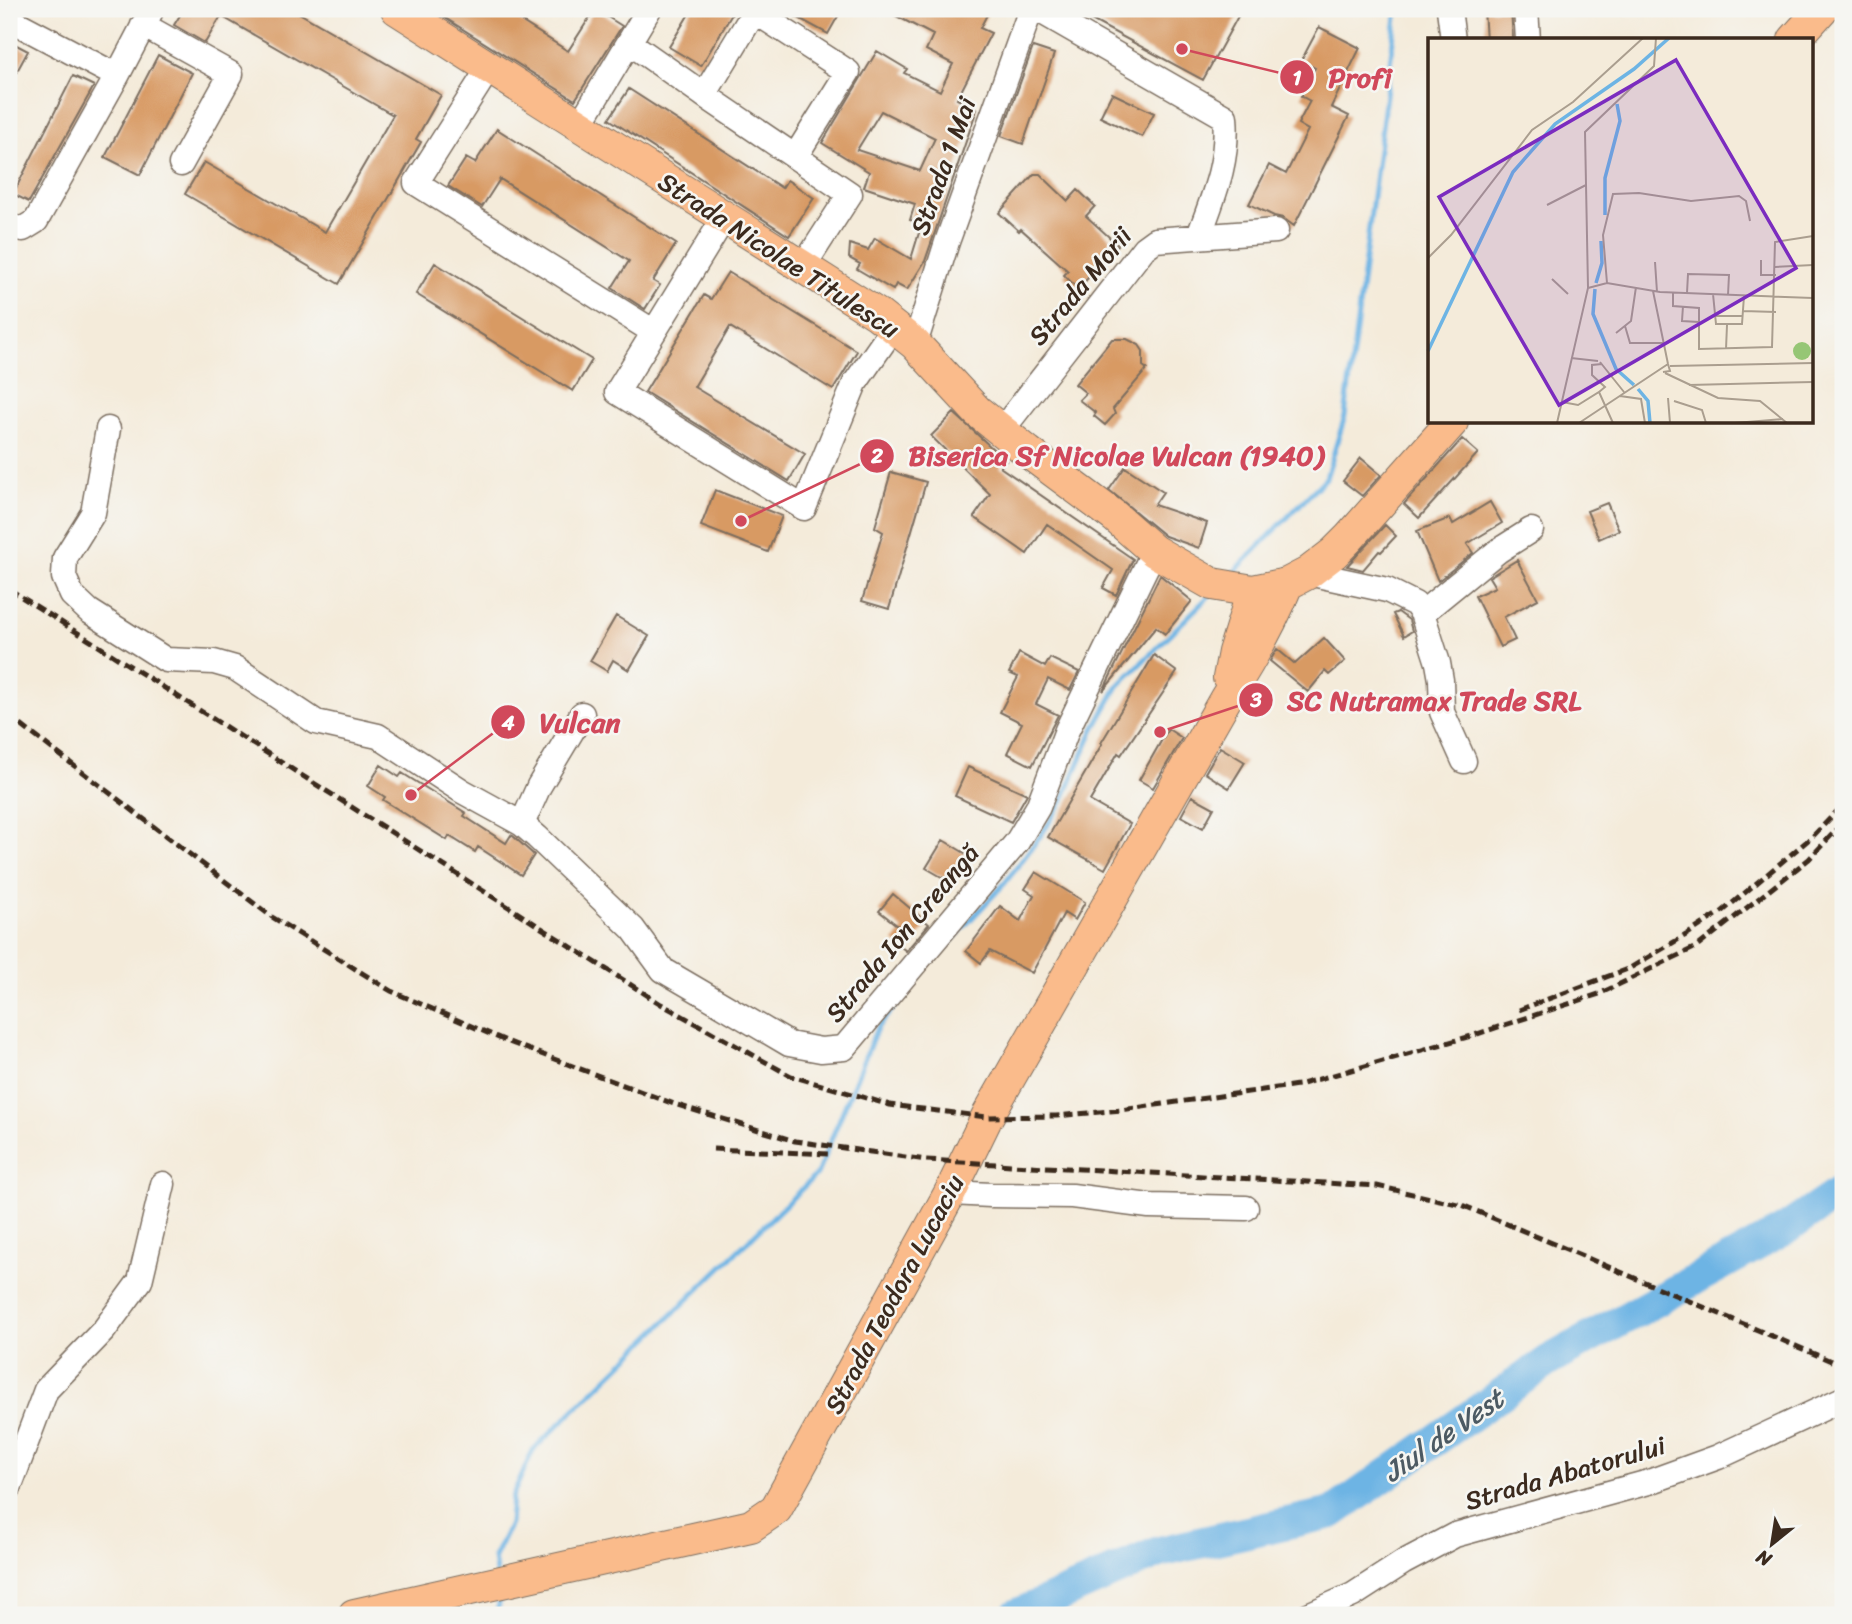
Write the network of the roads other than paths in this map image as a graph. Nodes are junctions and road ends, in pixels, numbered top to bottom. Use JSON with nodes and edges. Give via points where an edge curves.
{"nodes":[{"id":1,"x":649,"y":9,"type":"edge"},
{"id":2,"x":1031,"y":9,"type":"edge"},
{"id":3,"x":1037,"y":9,"type":"edge"},
{"id":4,"x":1449,"y":9,"type":"edge"},
{"id":5,"x":1526,"y":9,"type":"edge"},
{"id":6,"x":1822,"y":9,"type":"edge"},
{"id":7,"x":401,"y":10,"type":"edge"},
{"id":8,"x":755,"y":10,"type":"edge"},
{"id":9,"x":147,"y":17,"type":"edge"},
{"id":10,"x":9,"y":19,"type":"edge"},
{"id":11,"x":1453,"y":38,"type":"edge"},
{"id":12,"x":1528,"y":38,"type":"edge"},
{"id":13,"x":1796,"y":38,"type":"edge"},
{"id":14,"x":630,"y":43,"type":"junction"},
{"id":15,"x":489,"y":68,"type":"junction"},
{"id":16,"x":117,"y":76,"type":"junction"},
{"id":17,"x":704,"y":95,"type":"junction"},
{"id":18,"x":579,"y":126,"type":"junction"},
{"id":19,"x":795,"y":157,"type":"junction"},
{"id":20,"x":181,"y":163,"type":"dead end"},
{"id":21,"x":724,"y":218,"type":"junction"},
{"id":22,"x":9,"y":227,"type":"edge"},
{"id":23,"x":1276,"y":231,"type":"dead end"},
{"id":24,"x":1199,"y":236,"type":"junction"},
{"id":25,"x":803,"y":267,"type":"junction"},
{"id":26,"x":654,"y":332,"type":"junction"},
{"id":27,"x":904,"y":336,"type":"junction"},
{"id":28,"x":1450,"y":424,"type":"edge"},
{"id":29,"x":108,"y":429,"type":"dead end"},
{"id":30,"x":1002,"y":430,"type":"junction"},
{"id":31,"x":1531,"y":530,"type":"dead end"},
{"id":32,"x":1154,"y":551,"type":"junction"},
{"id":33,"x":1298,"y":579,"type":"junction"},
{"id":34,"x":1230,"y":588,"type":"junction"},
{"id":35,"x":1422,"y":613,"type":"junction"},
{"id":36,"x":1226,"y":698,"type":"junction"},
{"id":37,"x":582,"y":714,"type":"dead end"},
{"id":38,"x":1464,"y":761,"type":"dead end"},
{"id":39,"x":522,"y":824,"type":"junction"},
{"id":40,"x":163,"y":1184,"type":"dead end"},
{"id":41,"x":950,"y":1193,"type":"junction"},
{"id":42,"x":1246,"y":1208,"type":"dead end"},
{"id":43,"x":1843,"y":1399,"type":"edge"},
{"id":44,"x":9,"y":1488,"type":"edge"},
{"id":45,"x":354,"y":1615,"type":"edge"},
{"id":46,"x":1308,"y":1615,"type":"edge"}],
"edges":[{"from":1,"to":14,"type":"street"},
{"from":2,"to":27,"type":"street","name":"Strada 1 Mai","via":[[947,242]]},
{"from":3,"to":24,"type":"street","via":[[1225,117],[1227,141],[1221,176]]},
{"from":4,"to":11,"type":"street"},
{"from":5,"to":12,"type":"street"},
{"from":6,"to":13,"type":"main road"},
{"from":7,"to":15,"type":"main road","name":"Strada Nicolae Titulescu"},
{"from":8,"to":17,"type":"street"},
{"from":8,"to":19,"type":"street","via":[[848,72]]},
{"from":9,"to":16,"type":"street"},
{"from":9,"to":20,"type":"street","via":[[231,74]]},
{"from":10,"to":16,"type":"street"},
{"from":14,"to":17,"type":"street"},
{"from":14,"to":18,"type":"street"},
{"from":15,"to":18,"type":"main road","name":"Strada Nicolae Titulescu"},
{"from":15,"to":26,"type":"street","via":[[416,183]]},
{"from":16,"to":22,"type":"street","via":[[36,221],[23,229]]},
{"from":17,"to":19,"type":"street"},
{"from":18,"to":21,"type":"main road","name":"Strada Nicolae Titulescu"},
{"from":19,"to":25,"type":"street","via":[[850,194]]},
{"from":21,"to":25,"type":"main road","name":"Strada Nicolae Titulescu"},
{"from":21,"to":26,"type":"street"},
{"from":23,"to":24,"type":"street","name":"Strada Morii"},
{"from":24,"to":30,"type":"street","name":"Strada Morii","via":[[1155,240],[1144,248]]},
{"from":25,"to":27,"type":"main road","name":"Strada Nicolae Titulescu"},
{"from":26,"to":27,"type":"street","name":"Strada 1 Mai","via":[[617,392],[804,508],[855,383]]},
{"from":27,"to":30,"type":"main road","name":"Strada Nicolae Titulescu","via":[[977,411]]},
{"from":28,"to":33,"type":"main road","via":[[1349,538]]},
{"from":29,"to":39,"type":"street","name":"Strada Ion Creangă","via":[[93,513],[65,558],[64,577],[72,595],[166,660],[214,662],[235,668],[316,722],[377,736]]},
{"from":30,"to":32,"type":"main road","name":"Strada Nicolae Titulescu"},
{"from":31,"to":35,"type":"street"},
{"from":32,"to":34,"type":"main road","name":"Strada Nicolae Titulescu"},
{"from":32,"to":39,"type":"street","name":"Strada Ion Creangă","via":[[1067,730],[1038,807],[1017,842],[844,1048],[821,1050],[789,1044],[663,970],[633,929]]},
{"from":33,"to":34,"type":"main road"},
{"from":33,"to":35,"type":"street","via":[[1387,590],[1415,604]]},
{"from":33,"to":36,"type":"main road","name":"Strada Teodora Lucaciu"},
{"from":34,"to":36,"type":"main road","name":"Strada Teodora Lucaciu","via":[[1234,652]]},
{"from":35,"to":38,"type":"street","via":[[1440,671],[1442,712]]},
{"from":36,"to":41,"type":"main road","name":"Strada Teodora Lucaciu","via":[[987,1117]]},
{"from":37,"to":39,"type":"street"},
{"from":40,"to":44,"type":"street","via":[[139,1281],[104,1329],[46,1390]]},
{"from":41,"to":42,"type":"street"},
{"from":41,"to":45,"type":"main road","name":"Strada Teodora Lucaciu","via":[[776,1509],[751,1526]]},
{"from":43,"to":46,"type":"street","name":"Strada Abatorului","via":[[1718,1457],[1649,1482],[1455,1535],[1353,1595]]}]}
